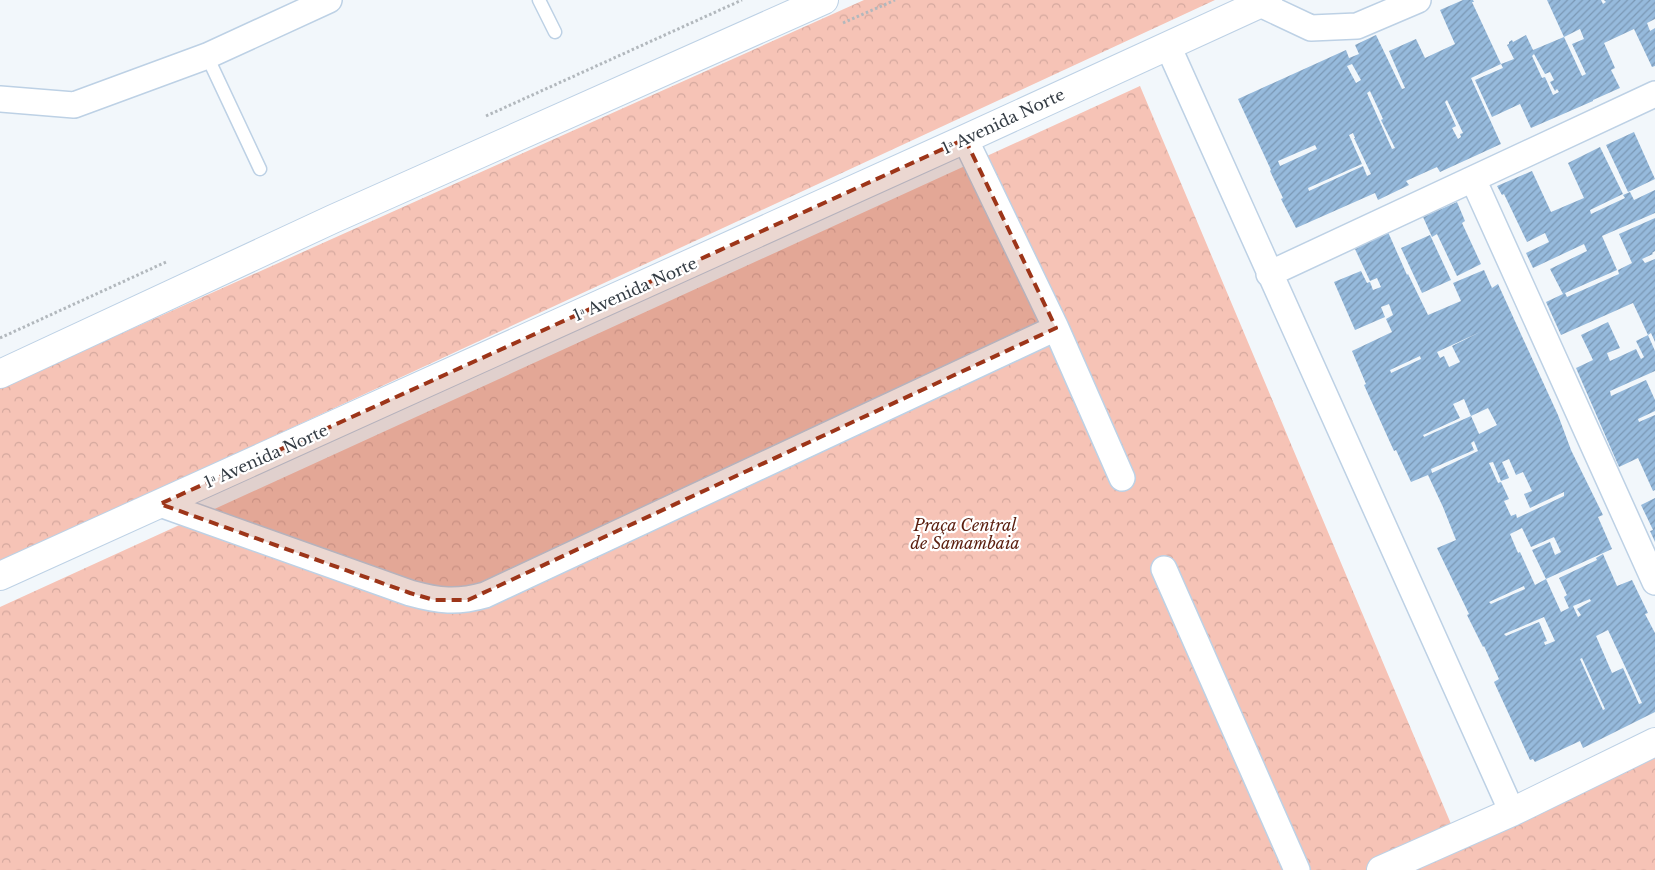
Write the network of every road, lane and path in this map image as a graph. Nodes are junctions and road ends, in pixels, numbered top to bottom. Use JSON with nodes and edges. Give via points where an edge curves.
{"nodes":[{"id":1,"x":329,"y":0,"type":"edge"},
{"id":2,"x":540,"y":0,"type":"edge"},
{"id":3,"x":824,"y":0,"type":"edge"},
{"id":4,"x":1418,"y":0,"type":"edge"},
{"id":5,"x":1264,"y":2,"type":"edge"},
{"id":6,"x":555,"y":32,"type":"dead end"},
{"id":7,"x":1168,"y":46,"type":"junction"},
{"id":8,"x":207,"y":56,"type":"junction"},
{"id":9,"x":0,"y":99,"type":"edge"},
{"id":10,"x":1653,"y":101,"type":"edge"},
{"id":11,"x":965,"y":139,"type":"junction"},
{"id":12,"x":260,"y":169,"type":"dead end"},
{"id":13,"x":1473,"y":179,"type":"junction"},
{"id":14,"x":1269,"y":274,"type":"junction"},
{"id":15,"x":1056,"y":328,"type":"junction"},
{"id":16,"x":0,"y":374,"type":"edge"},
{"id":17,"x":1122,"y":478,"type":"dead end"},
{"id":18,"x":160,"y":504,"type":"junction"},
{"id":19,"x":1164,"y":569,"type":"dead end"},
{"id":20,"x":0,"y":576,"type":"edge"},
{"id":21,"x":1655,"y":582,"type":"edge"},
{"id":22,"x":1655,"y":742,"type":"edge"},
{"id":23,"x":1512,"y":812,"type":"junction"},
{"id":24,"x":1297,"y":870,"type":"edge"},
{"id":25,"x":1381,"y":870,"type":"edge"}],
"edges":[{"from":1,"to":8,"type":"street"},
{"from":2,"to":6,"type":"lane"},
{"from":3,"to":16,"type":"main road","via":[[333,219]]},
{"from":4,"to":5,"type":"street","via":[[1357,26],[1311,28]]},
{"from":5,"to":7,"type":"main road","name":"1ᵃ Avenida Norte"},
{"from":7,"to":11,"type":"main road","name":"1ᵃ Avenida Norte"},
{"from":7,"to":14,"type":"street"},
{"from":8,"to":9,"type":"street","via":[[74,105]]},
{"from":8,"to":12,"type":"lane"},
{"from":10,"to":13,"type":"street"},
{"from":11,"to":15,"type":"street"},
{"from":11,"to":18,"type":"main road","name":"1ᵃ Avenida Norte"},
{"from":13,"to":14,"type":"street"},
{"from":13,"to":21,"type":"street"},
{"from":14,"to":23,"type":"street"},
{"from":15,"to":17,"type":"street"},
{"from":15,"to":18,"type":"street","via":[[485,595],[468,600],[434,600],[410,593]]},
{"from":18,"to":20,"type":"main road","name":"1ᵃ Avenida Norte"},
{"from":19,"to":24,"type":"street"},
{"from":22,"to":23,"type":"main road"},
{"from":23,"to":25,"type":"main road"}]}
